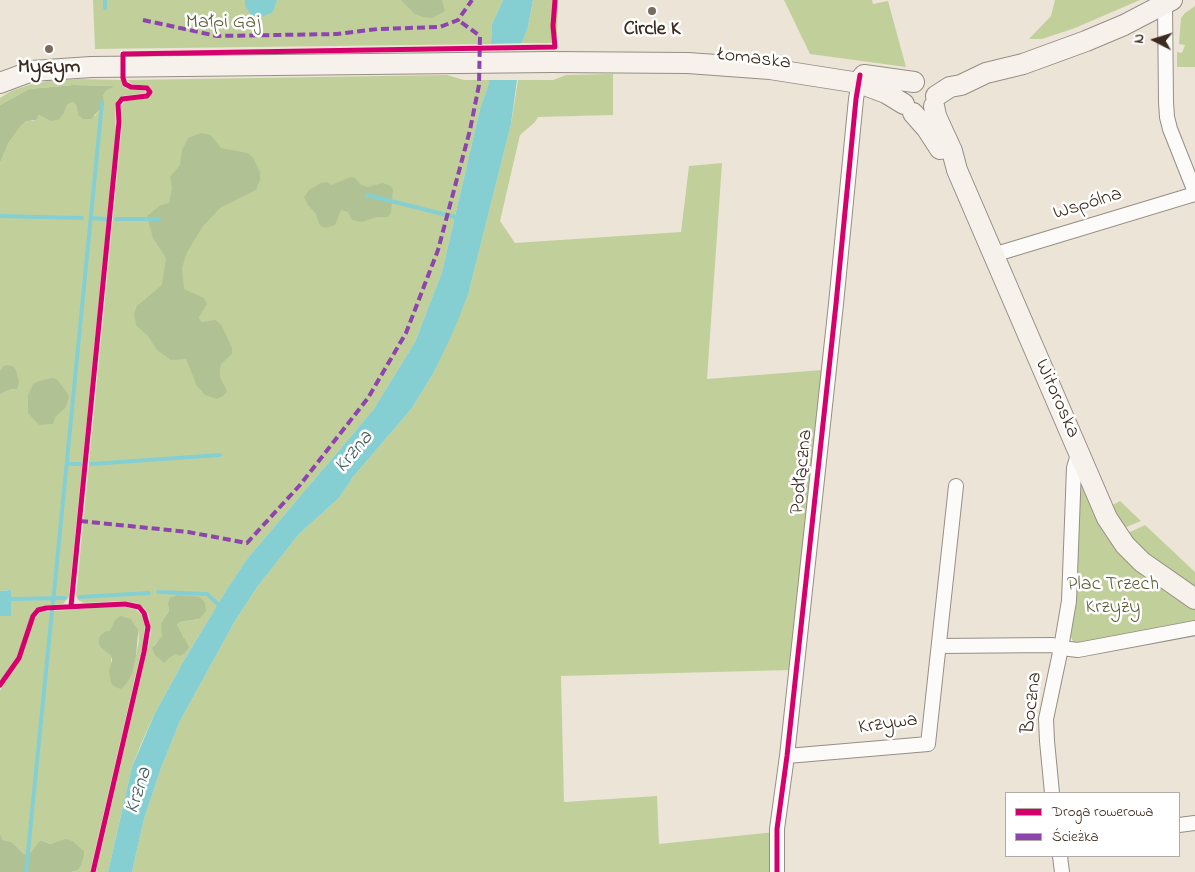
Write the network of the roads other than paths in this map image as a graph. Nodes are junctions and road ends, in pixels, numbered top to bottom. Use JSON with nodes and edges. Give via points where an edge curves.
{"nodes":[{"id":1,"x":1168,"y":2,"type":"edge"},
{"id":2,"x":860,"y":79,"type":"junction"},
{"id":3,"x":0,"y":83,"type":"edge"},
{"id":4,"x":927,"y":91,"type":"junction"},
{"id":5,"x":909,"y":108,"type":"junction"},
{"id":6,"x":957,"y":170,"type":"junction"},
{"id":7,"x":1195,"y":193,"type":"edge"},
{"id":8,"x":993,"y":255,"type":"junction"},
{"id":9,"x":1079,"y":451,"type":"junction"},
{"id":10,"x":956,"y":486,"type":"dead end"},
{"id":11,"x":1195,"y":599,"type":"edge"},
{"id":12,"x":1195,"y":628,"type":"edge"},
{"id":13,"x":939,"y":646,"type":"junction"},
{"id":14,"x":1061,"y":648,"type":"junction"},
{"id":15,"x":787,"y":756,"type":"junction"},
{"id":16,"x":1052,"y":792,"type":"edge"},
{"id":17,"x":1195,"y":823,"type":"edge"},
{"id":18,"x":1180,"y":825,"type":"edge"},
{"id":19,"x":1060,"y":857,"type":"edge"},
{"id":20,"x":776,"y":872,"type":"edge"},
{"id":21,"x":1062,"y":872,"type":"edge"}],
"edges":[{"from":1,"to":4,"type":"main road","via":[[1086,41],[1023,64],[986,73],[961,85]]},
{"from":1,"to":7,"type":"street","via":[[1167,117]]},
{"from":2,"to":3,"type":"main road","name":"Łomaska","via":[[720,64],[466,62],[90,67],[32,71]]},
{"from":2,"to":4,"type":"main road","name":"Łomaska"},
{"from":2,"to":5,"type":"main road","name":"Witoroska"},
{"from":2,"to":15,"type":"street","name":"Podłączna"},
{"from":4,"to":5,"type":"main road","via":[[904,91]]},
{"from":4,"to":5,"type":"main road","via":[[929,111],[923,114]]},
{"from":4,"to":6,"type":"main road","name":"Witoroska"},
{"from":5,"to":6,"type":"main road","name":"Witoroska"},
{"from":6,"to":8,"type":"main road","name":"Witoroska"},
{"from":7,"to":8,"type":"street","name":"Wspólna"},
{"from":8,"to":9,"type":"main road","name":"Witoroska"},
{"from":9,"to":11,"type":"main road","name":"Witoroska","via":[[1100,503],[1125,544],[1142,562]]},
{"from":9,"to":14,"type":"street","via":[[1074,468],[1069,600]]},
{"from":10,"to":13,"type":"street","name":"Krzywa"},
{"from":12,"to":14,"type":"street","via":[[1078,650]]},
{"from":13,"to":14,"type":"street","via":[[1052,645]]},
{"from":13,"to":15,"type":"street","name":"Krzywa","via":[[928,744]]},
{"from":14,"to":16,"type":"street","name":"Boczna","via":[[1046,719]]},
{"from":15,"to":20,"type":"street","name":"Podłączna","via":[[777,829]]},
{"from":17,"to":18,"type":"street"},
{"from":19,"to":21,"type":"street"}]}
